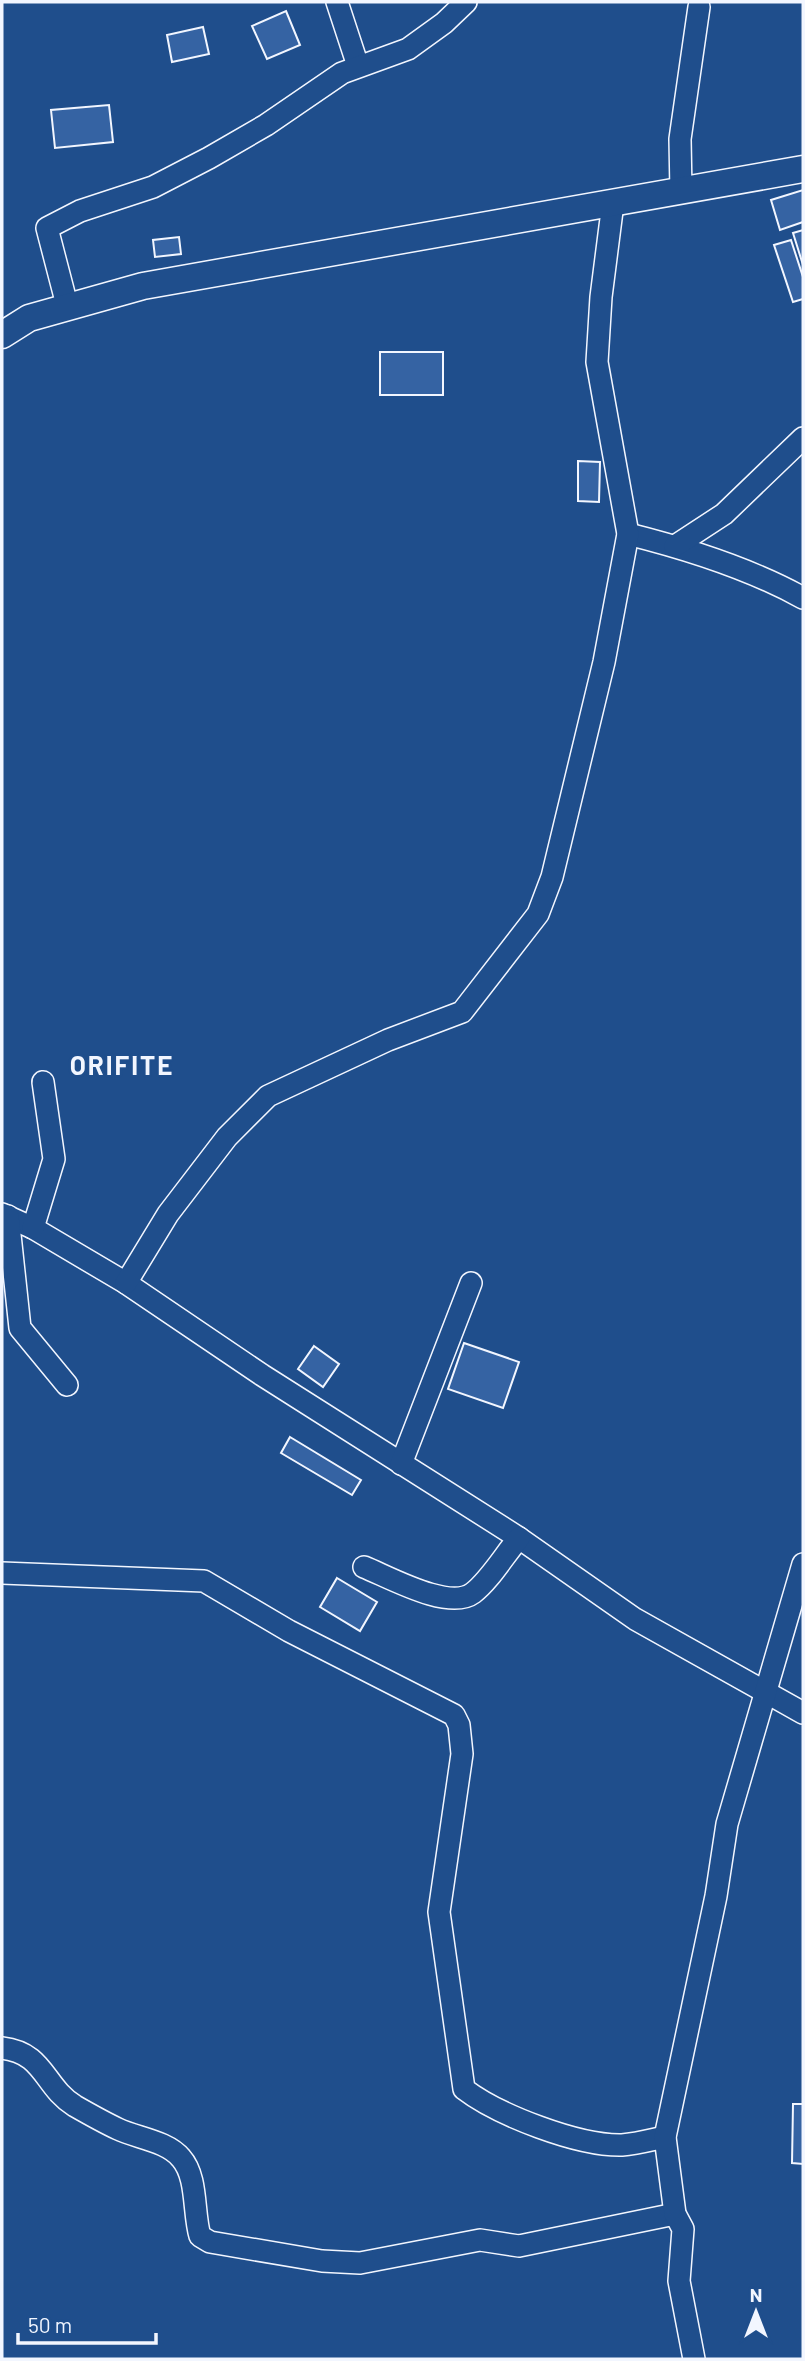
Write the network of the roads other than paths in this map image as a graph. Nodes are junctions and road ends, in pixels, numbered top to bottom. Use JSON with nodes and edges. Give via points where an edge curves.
{"nodes":[{"id":1,"x":337,"y":2,"type":"edge"},
{"id":2,"x":466,"y":2,"type":"edge"},
{"id":3,"x":699,"y":7,"type":"dead end"},
{"id":4,"x":358,"y":66,"type":"junction"},
{"id":5,"x":803,"y":169,"type":"edge"},
{"id":6,"x":681,"y":192,"type":"junction"},
{"id":7,"x":613,"y":202,"type":"junction"},
{"id":8,"x":66,"y":305,"type":"junction"},
{"id":9,"x":2,"y":335,"type":"edge"},
{"id":10,"x":803,"y":438,"type":"edge"},
{"id":11,"x":628,"y":534,"type":"junction"},
{"id":12,"x":674,"y":546,"type":"junction"},
{"id":13,"x":803,"y":598,"type":"edge"},
{"id":14,"x":43,"y":1082,"type":"dead end"},
{"id":15,"x":5,"y":1215,"type":"edge"},
{"id":16,"x":33,"y":1228,"type":"junction"},
{"id":17,"x":126,"y":1283,"type":"junction"},
{"id":18,"x":471,"y":1283,"type":"dead end"},
{"id":19,"x":67,"y":1385,"type":"dead end"},
{"id":20,"x":401,"y":1464,"type":"junction"},
{"id":21,"x":519,"y":1538,"type":"junction"},
{"id":22,"x":803,"y":1564,"type":"edge"},
{"id":23,"x":364,"y":1567,"type":"dead end"},
{"id":24,"x":2,"y":1573,"type":"edge"},
{"id":25,"x":767,"y":1691,"type":"junction"},
{"id":26,"x":803,"y":1713,"type":"edge"},
{"id":27,"x":2,"y":2048,"type":"edge"},
{"id":28,"x":665,"y":2137,"type":"junction"},
{"id":29,"x":675,"y":2214,"type":"junction"},
{"id":30,"x":694,"y":2359,"type":"edge"}],
"edges":[{"from":1,"to":4,"type":"street"},
{"from":2,"to":4,"type":"street","via":[[408,49]]},
{"from":3,"to":6,"type":"street","via":[[680,139]]},
{"from":4,"to":8,"type":"street","via":[[209,158],[153,187],[80,211],[47,228]]},
{"from":5,"to":6,"type":"main road"},
{"from":6,"to":7,"type":"main road"},
{"from":7,"to":8,"type":"main road","via":[[143,286]]},
{"from":7,"to":11,"type":"street","via":[[597,362]]},
{"from":8,"to":9,"type":"main road","via":[[29,318]]},
{"from":10,"to":12,"type":"street","via":[[724,514]]},
{"from":11,"to":12,"type":"street"},
{"from":11,"to":17,"type":"street","via":[[604,662],[552,877],[538,914],[462,1012],[388,1040],[268,1096],[227,1137],[168,1214]]},
{"from":12,"to":13,"type":"street","via":[[771,581]]},
{"from":14,"to":16,"type":"street","via":[[54,1159]]},
{"from":15,"to":16,"type":"street"},
{"from":15,"to":19,"type":"street","via":[[19,1328]]},
{"from":16,"to":17,"type":"street"},
{"from":17,"to":20,"type":"street"},
{"from":18,"to":20,"type":"street"},
{"from":20,"to":21,"type":"street"},
{"from":21,"to":23,"type":"street","via":[[473,1593],[458,1599],[436,1597]]},
{"from":21,"to":25,"type":"street","via":[[635,1619]]},
{"from":22,"to":25,"type":"street"},
{"from":24,"to":28,"type":"street","via":[[204,1581],[454,1715],[462,1755],[439,1912],[464,2089],[485,2105],[519,2120],[585,2139],[621,2145]]},
{"from":25,"to":26,"type":"street"},
{"from":25,"to":28,"type":"street","via":[[727,1824]]},
{"from":27,"to":29,"type":"street","via":[[28,2055],[73,2104],[181,2158],[189,2173],[200,2236],[210,2242],[322,2262],[360,2263],[480,2240],[519,2245]]},
{"from":28,"to":29,"type":"street"},
{"from":29,"to":30,"type":"street","via":[[683,2229],[680,2281]]}]}
